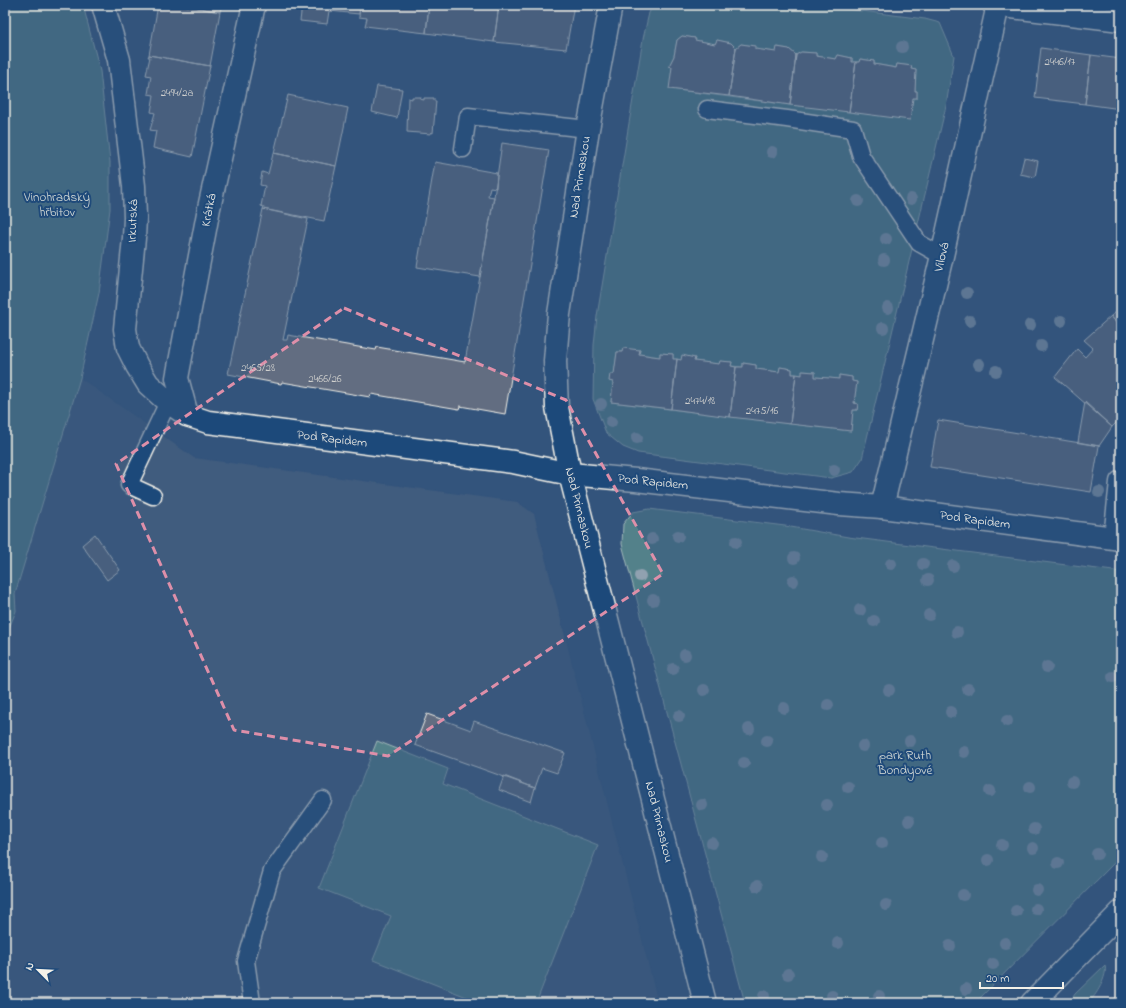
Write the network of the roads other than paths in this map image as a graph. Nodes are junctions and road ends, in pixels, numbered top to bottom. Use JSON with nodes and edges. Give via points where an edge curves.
{"nodes":[{"id":1,"x":103,"y":5,"type":"edge"},
{"id":2,"x":254,"y":5,"type":"edge"},
{"id":3,"x":611,"y":5,"type":"edge"},
{"id":4,"x":997,"y":5,"type":"edge"},
{"id":5,"x":1121,"y":20,"type":"edge"},
{"id":6,"x":707,"y":109,"type":"dead end"},
{"id":7,"x":588,"y":129,"type":"junction"},
{"id":8,"x":463,"y":149,"type":"dead end"},
{"id":9,"x":942,"y":256,"type":"junction"},
{"id":10,"x":168,"y":402,"type":"junction"},
{"id":11,"x":187,"y":415,"type":"junction"},
{"id":12,"x":570,"y":474,"type":"junction"},
{"id":13,"x":1121,"y":482,"type":"edge"},
{"id":14,"x":152,"y":496,"type":"dead end"},
{"id":15,"x":882,"y":507,"type":"junction"},
{"id":16,"x":1118,"y":539,"type":"edge"},
{"id":17,"x":323,"y":800,"type":"dead end"},
{"id":18,"x":1121,"y":912,"type":"edge"},
{"id":19,"x":252,"y":1003,"type":"edge"},
{"id":20,"x":705,"y":1003,"type":"edge"},
{"id":21,"x":1032,"y":1003,"type":"edge"}],
"edges":[{"from":1,"to":10,"type":"street","name":"Irkutská","via":[[119,60],[134,186],[134,238],[125,329],[128,348],[148,384]]},
{"from":2,"to":11,"type":"street","name":"Krátká","via":[[209,208],[177,378]]},
{"from":3,"to":7,"type":"street","name":"Nad Primaskou"},
{"from":4,"to":5,"type":"street"},
{"from":4,"to":9,"type":"street","name":"Vilová"},
{"from":6,"to":9,"type":"lane","via":[[853,129],[861,156],[919,243]]},
{"from":7,"to":8,"type":"lane","via":[[468,116]]},
{"from":7,"to":12,"type":"street","name":"Nad Primaskou","via":[[559,314],[555,361],[557,407]]},
{"from":9,"to":15,"type":"street","name":"Vilová"},
{"from":10,"to":11,"type":"street","name":"Irkutská"},
{"from":10,"to":14,"type":"lane","via":[[129,485]]},
{"from":11,"to":12,"type":"street","name":"Pod Rapidem","via":[[208,422],[513,462]]},
{"from":12,"to":15,"type":"street","name":"Pod Rapidem"},
{"from":12,"to":20,"type":"street","name":"Nad Primaskou"},
{"from":13,"to":16,"type":"street"},
{"from":15,"to":16,"type":"street","name":"Pod Rapidem"},
{"from":17,"to":19,"type":"lane","via":[[272,871],[246,960]]},
{"from":18,"to":21,"type":"street"}]}
